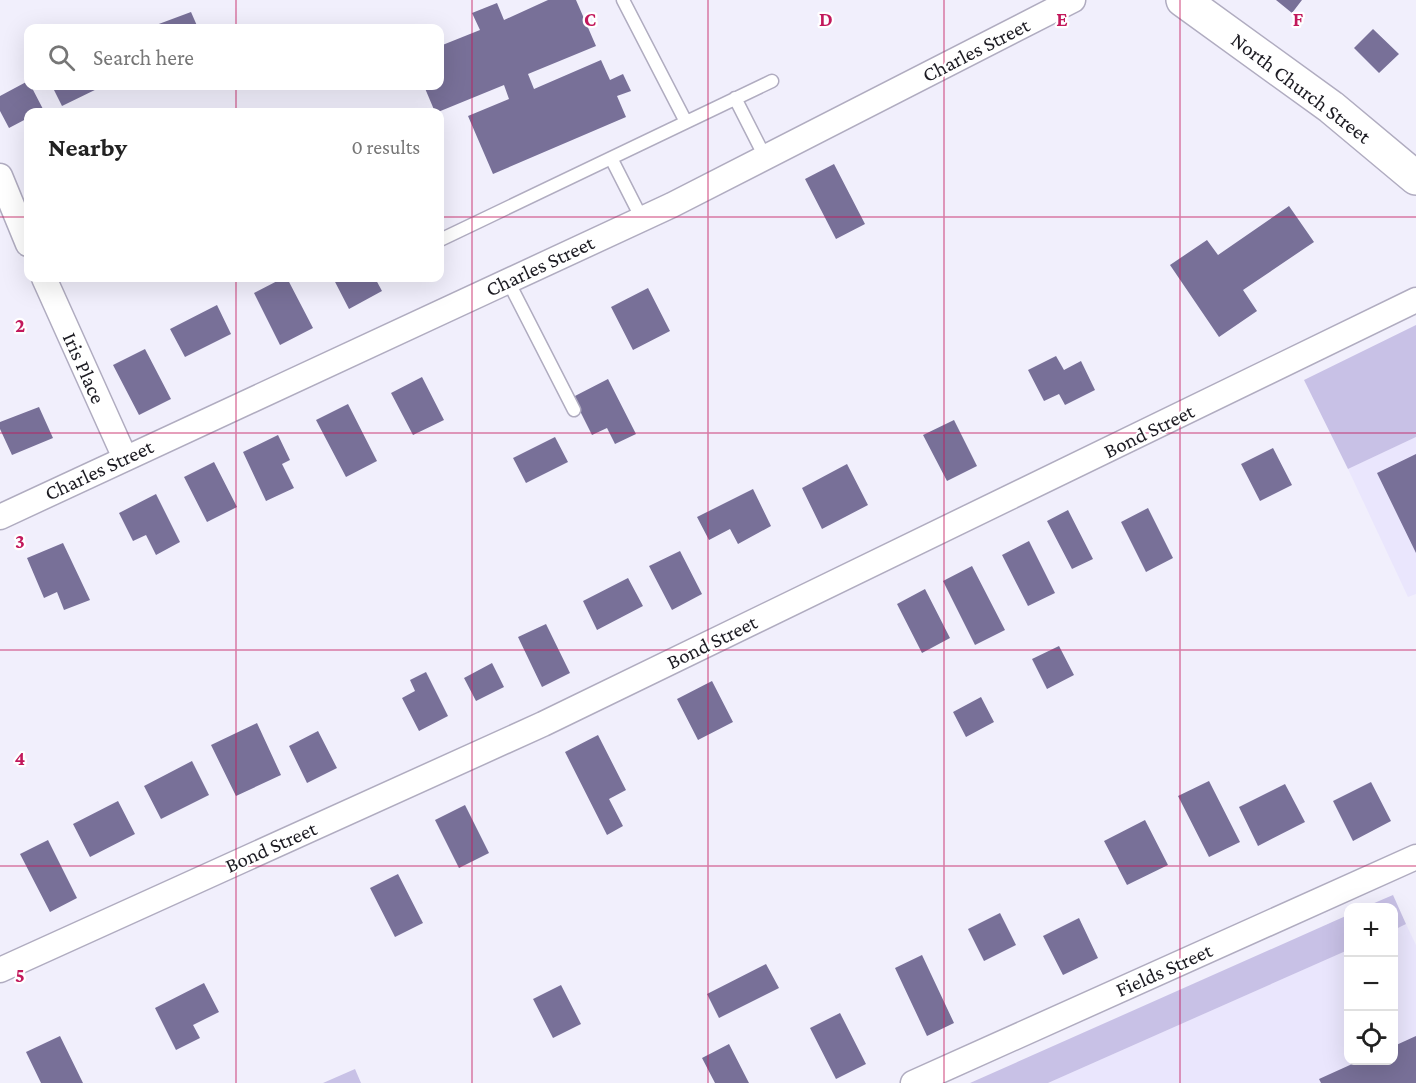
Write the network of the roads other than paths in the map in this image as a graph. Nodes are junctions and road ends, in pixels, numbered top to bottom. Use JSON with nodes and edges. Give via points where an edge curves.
{"nodes":[{"id":1,"x":623,"y":0,"type":"edge"},
{"id":2,"x":1073,"y":0,"type":"edge"},
{"id":3,"x":1183,"y":0,"type":"edge"},
{"id":4,"x":772,"y":81,"type":"dead end"},
{"id":5,"x":735,"y":98,"type":"junction"},
{"id":6,"x":686,"y":122,"type":"junction"},
{"id":7,"x":765,"y":157,"type":"junction"},
{"id":8,"x":611,"y":158,"type":"junction"},
{"id":9,"x":0,"y":176,"type":"edge"},
{"id":10,"x":1416,"y":178,"type":"edge"},
{"id":11,"x":642,"y":219,"type":"junction"},
{"id":12,"x":24,"y":234,"type":"edge"},
{"id":13,"x":444,"y":238,"type":"edge"},
{"id":14,"x":508,"y":281,"type":"junction"},
{"id":15,"x":46,"y":282,"type":"edge"},
{"id":16,"x":1416,"y":300,"type":"edge"},
{"id":17,"x":574,"y":410,"type":"dead end"},
{"id":18,"x":125,"y":458,"type":"junction"},
{"id":19,"x":0,"y":517,"type":"edge"},
{"id":20,"x":1416,"y":857,"type":"edge"},
{"id":21,"x":0,"y":970,"type":"edge"},
{"id":22,"x":913,"y":1083,"type":"edge"}],
"edges":[{"from":1,"to":6,"type":"lane"},
{"from":2,"to":7,"type":"street","name":"Charles Street"},
{"from":3,"to":10,"type":"main road","name":"North Church Street","via":[[1331,107]]},
{"from":4,"to":5,"type":"lane"},
{"from":5,"to":6,"type":"lane"},
{"from":5,"to":7,"type":"lane"},
{"from":6,"to":8,"type":"lane"},
{"from":7,"to":11,"type":"street","name":"Charles Street"},
{"from":8,"to":11,"type":"lane"},
{"from":8,"to":13,"type":"lane"},
{"from":9,"to":12,"type":"street"},
{"from":11,"to":14,"type":"street","name":"Charles Street"},
{"from":14,"to":17,"type":"lane"},
{"from":14,"to":18,"type":"street","name":"Charles Street"},
{"from":15,"to":18,"type":"street","name":"Iris Place"},
{"from":16,"to":21,"type":"street","name":"Bond Street","via":[[543,724]]},
{"from":18,"to":19,"type":"street","name":"Charles Street"},
{"from":20,"to":22,"type":"street","name":"Fields Street"}]}
